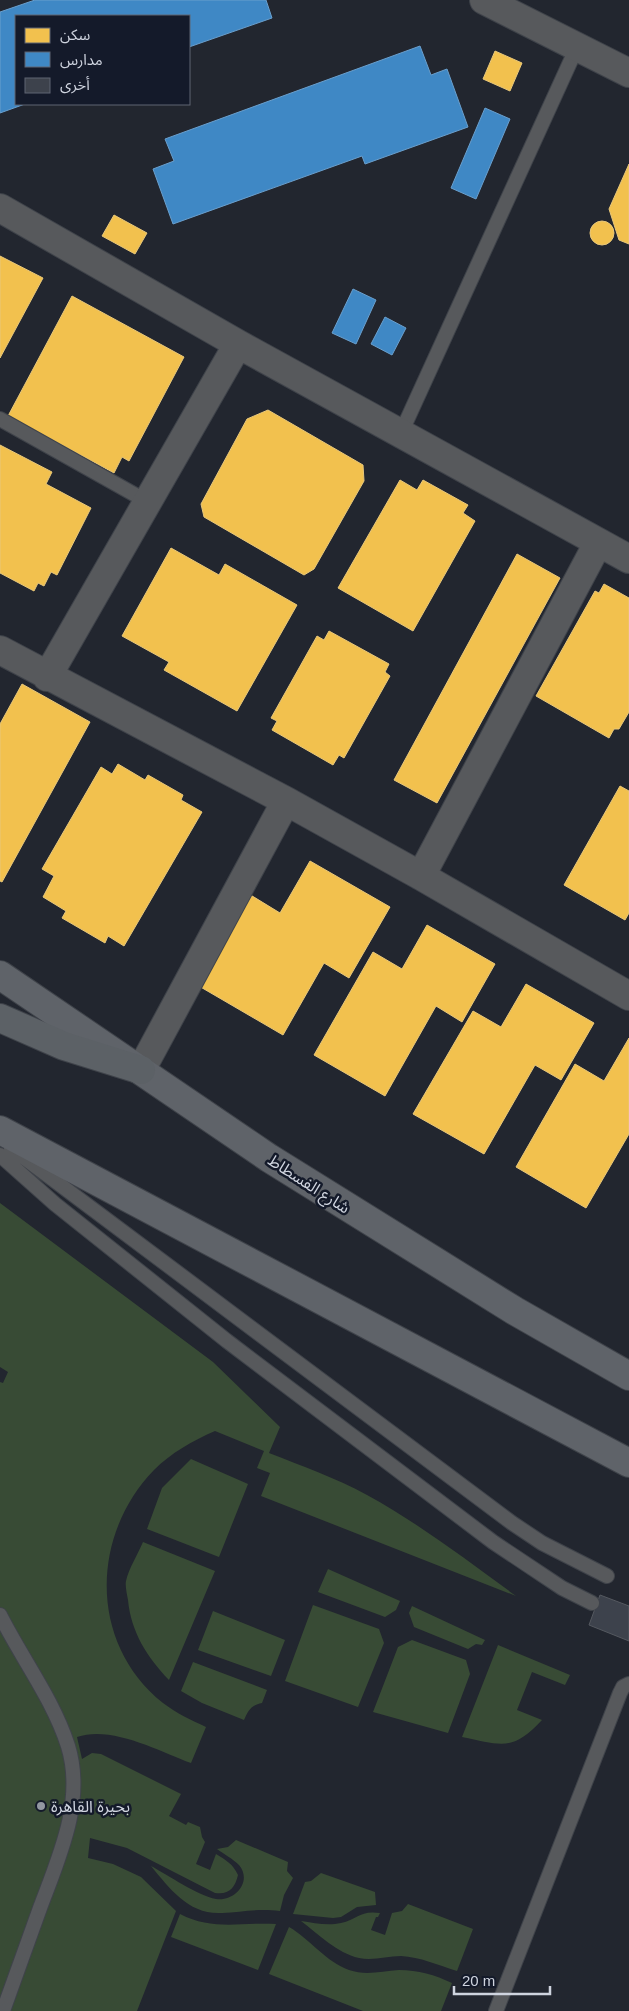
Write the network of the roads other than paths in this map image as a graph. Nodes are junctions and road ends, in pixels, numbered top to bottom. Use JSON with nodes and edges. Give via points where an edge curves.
{"nodes":[{"id":1,"x":484,"y":0,"type":"edge"},
{"id":2,"x":577,"y":47,"type":"junction"},
{"id":3,"x":629,"y":73,"type":"edge"},
{"id":4,"x":0,"y":208,"type":"edge"},
{"id":5,"x":238,"y":344,"type":"junction"},
{"id":6,"x":0,"y":420,"type":"edge"},
{"id":7,"x":402,"y":433,"type":"junction"},
{"id":8,"x":148,"y":502,"type":"junction"},
{"id":9,"x":598,"y":543,"type":"junction"},
{"id":10,"x":629,"y":559,"type":"edge"},
{"id":11,"x":0,"y":650,"type":"edge"},
{"id":12,"x":47,"y":676,"type":"junction"},
{"id":13,"x":286,"y":801,"type":"junction"},
{"id":14,"x":421,"y":876,"type":"junction"},
{"id":15,"x":0,"y":975,"type":"edge"},
{"id":16,"x":629,"y":996,"type":"edge"},
{"id":17,"x":0,"y":1018,"type":"edge"},
{"id":18,"x":141,"y":1070,"type":"junction"},
{"id":19,"x":0,"y":1130,"type":"edge"},
{"id":20,"x":0,"y":1140,"type":"edge"},
{"id":21,"x":0,"y":1155,"type":"edge"},
{"id":22,"x":629,"y":1376,"type":"edge"},
{"id":23,"x":629,"y":1463,"type":"edge"},
{"id":24,"x":607,"y":1576,"type":"dead end"},
{"id":25,"x":592,"y":1603,"type":"dead end"},
{"id":26,"x":0,"y":1615,"type":"edge"},
{"id":27,"x":629,"y":1684,"type":"edge"},
{"id":28,"x":3,"y":2011,"type":"edge"},
{"id":29,"x":496,"y":2011,"type":"edge"}],
"edges":[{"from":1,"to":2,"type":"street"},
{"from":2,"to":3,"type":"street"},
{"from":2,"to":7,"type":"lane"},
{"from":4,"to":5,"type":"street"},
{"from":5,"to":7,"type":"street"},
{"from":5,"to":8,"type":"street"},
{"from":6,"to":8,"type":"lane"},
{"from":7,"to":9,"type":"street"},
{"from":8,"to":12,"type":"street"},
{"from":9,"to":10,"type":"street"},
{"from":9,"to":14,"type":"street"},
{"from":11,"to":12,"type":"street"},
{"from":12,"to":13,"type":"street"},
{"from":13,"to":14,"type":"street"},
{"from":13,"to":18,"type":"street"},
{"from":14,"to":16,"type":"street"},
{"from":15,"to":18,"type":"main road","name":"شارع الفسطاط"},
{"from":17,"to":18,"type":"highway","via":[[64,1046]]},
{"from":18,"to":22,"type":"main road","name":"شارع الفسطاط","via":[[268,1158],[392,1236],[514,1311]]},
{"from":19,"to":23,"type":"main road"},
{"from":20,"to":24,"type":"lane","via":[[512,1523],[542,1543]]},
{"from":21,"to":25,"type":"lane","via":[[55,1204],[227,1341],[493,1542]]},
{"from":26,"to":28,"type":"lane","via":[[59,1722],[68,1749],[73,1790],[64,1840]]},
{"from":27,"to":29,"type":"lane","via":[[620,1693]]}]}
